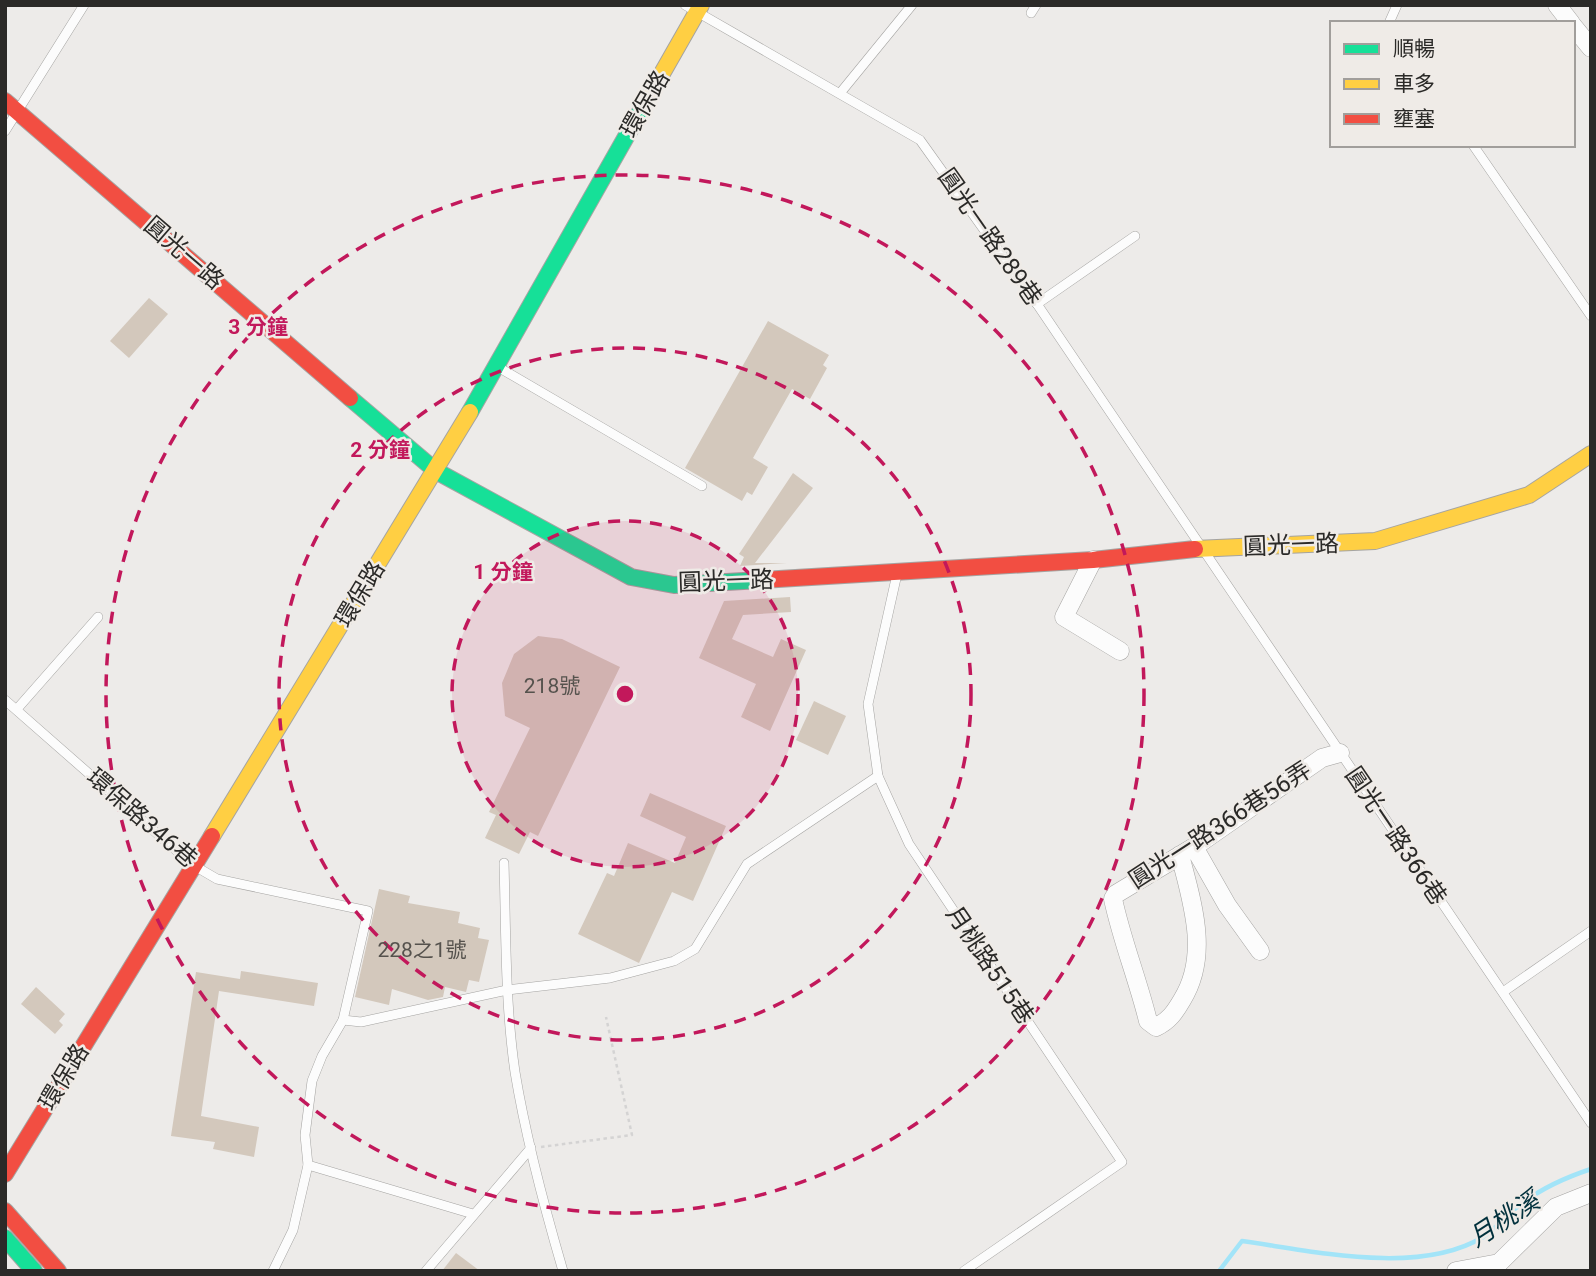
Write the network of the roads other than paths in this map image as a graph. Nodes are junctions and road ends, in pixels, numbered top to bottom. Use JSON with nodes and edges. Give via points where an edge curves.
{"nodes":[{"id":1,"x":84,"y":5,"type":"edge"},
{"id":2,"x":912,"y":5,"type":"edge"},
{"id":3,"x":1397,"y":5,"type":"edge"},
{"id":4,"x":1557,"y":5,"type":"edge"},
{"id":5,"x":694,"y":7,"type":"edge"},
{"id":6,"x":1388,"y":21,"type":"edge"},
{"id":7,"x":1570,"y":21,"type":"edge"},
{"id":8,"x":1575,"y":28,"type":"edge"},
{"id":9,"x":1591,"y":48,"type":"edge"},
{"id":10,"x":841,"y":92,"type":"junction"},
{"id":11,"x":12,"y":105,"type":"edge"},
{"id":12,"x":5,"y":131,"type":"edge"},
{"id":13,"x":1474,"y":147,"type":"edge"},
{"id":14,"x":1135,"y":236,"type":"dead end"},
{"id":15,"x":1037,"y":304,"type":"junction"},
{"id":16,"x":1591,"y":316,"type":"edge"},
{"id":17,"x":495,"y":366,"type":"junction"},
{"id":18,"x":1591,"y":454,"type":"edge"},
{"id":19,"x":436,"y":471,"type":"junction"},
{"id":20,"x":702,"y":486,"type":"dead end"},
{"id":21,"x":1202,"y":548,"type":"junction"},
{"id":22,"x":1093,"y":560,"type":"junction"},
{"id":23,"x":898,"y":572,"type":"junction"},
{"id":24,"x":98,"y":617,"type":"dead end"},
{"id":25,"x":1120,"y":651,"type":"dead end"},
{"id":26,"x":5,"y":700,"type":"edge"},
{"id":27,"x":17,"y":709,"type":"junction"},
{"id":28,"x":1340,"y":753,"type":"junction"},
{"id":29,"x":878,"y":776,"type":"junction"},
{"id":30,"x":1187,"y":851,"type":"junction"},
{"id":31,"x":504,"y":863,"type":"dead end"},
{"id":32,"x":193,"y":865,"type":"junction"},
{"id":33,"x":1591,"y":931,"type":"edge"},
{"id":34,"x":1260,"y":951,"type":"dead end"},
{"id":35,"x":507,"y":990,"type":"junction"},
{"id":36,"x":1503,"y":992,"type":"junction"},
{"id":37,"x":343,"y":1020,"type":"junction"},
{"id":38,"x":1591,"y":1123,"type":"edge"},
{"id":39,"x":531,"y":1148,"type":"junction"},
{"id":40,"x":308,"y":1165,"type":"junction"},
{"id":41,"x":5,"y":1174,"type":"edge"},
{"id":42,"x":1591,"y":1193,"type":"edge"},
{"id":43,"x":5,"y":1211,"type":"edge"},
{"id":44,"x":473,"y":1214,"type":"junction"},
{"id":45,"x":5,"y":1238,"type":"edge"},
{"id":46,"x":34,"y":1271,"type":"edge"},
{"id":47,"x":58,"y":1271,"type":"edge"},
{"id":48,"x":273,"y":1271,"type":"edge"},
{"id":49,"x":426,"y":1271,"type":"edge"},
{"id":50,"x":563,"y":1271,"type":"edge"},
{"id":51,"x":964,"y":1271,"type":"edge"},
{"id":52,"x":1456,"y":1271,"type":"edge"}],
"edges":[{"from":1,"to":11,"type":"lane"},
{"from":2,"to":10,"type":"lane"},
{"from":3,"to":6,"type":"lane"},
{"from":4,"to":7,"type":"street"},
{"from":5,"to":10,"type":"lane","name":"圓光一路289巷"},
{"from":5,"to":17,"type":"street","name":"環保路"},
{"from":8,"to":9,"type":"street"},
{"from":10,"to":15,"type":"lane","name":"圓光一路289巷","via":[[920,140]]},
{"from":11,"to":12,"type":"lane"},
{"from":11,"to":19,"type":"street","name":"圓光一路"},
{"from":13,"to":16,"type":"lane"},
{"from":14,"to":15,"type":"lane"},
{"from":15,"to":21,"type":"lane","name":"圓光一路289巷"},
{"from":17,"to":19,"type":"street","name":"環保路"},
{"from":17,"to":20,"type":"lane"},
{"from":18,"to":21,"type":"street","name":"圓光一路","via":[[1529,495],[1375,541]]},
{"from":19,"to":23,"type":"street","name":"圓光一路","via":[[631,578],[674,585]]},
{"from":19,"to":32,"type":"street","name":"環保路"},
{"from":21,"to":22,"type":"street","name":"圓光一路"},
{"from":21,"to":28,"type":"lane","name":"圓光一路366巷"},
{"from":22,"to":23,"type":"street","name":"圓光一路"},
{"from":22,"to":25,"type":"street","via":[[1064,617]]},
{"from":23,"to":29,"type":"lane","name":"月桃路515巷","via":[[868,704]]},
{"from":24,"to":27,"type":"lane"},
{"from":26,"to":27,"type":"lane","name":"環保路346巷"},
{"from":27,"to":32,"type":"lane","name":"環保路346巷"},
{"from":28,"to":30,"type":"street","name":"圓光一路366巷56弄","via":[[1322,758]]},
{"from":28,"to":36,"type":"lane","name":"圓光一路366巷"},
{"from":29,"to":35,"type":"lane","via":[[747,864],[695,949],[674,961],[610,978]]},
{"from":29,"to":51,"type":"lane","name":"月桃路515巷","via":[[909,844],[1122,1162]]},
{"from":30,"to":30,"type":"street","name":"圓光一路366巷56弄","via":[[1130,885],[1114,900],[1148,1021],[1156,1027],[1172,1016],[1197,966]]},
{"from":30,"to":34,"type":"street"},
{"from":31,"to":35,"type":"lane"},
{"from":32,"to":37,"type":"lane","name":"環保路346巷","via":[[217,879],[368,911]]},
{"from":32,"to":41,"type":"street","name":"環保路"},
{"from":33,"to":36,"type":"lane"},
{"from":35,"to":37,"type":"lane","via":[[361,1022]]},
{"from":35,"to":39,"type":"lane","via":[[515,1071]]},
{"from":36,"to":38,"type":"lane","name":"圓光一路366巷"},
{"from":37,"to":40,"type":"lane","via":[[312,1081],[305,1135]]},
{"from":39,"to":44,"type":"lane"},
{"from":39,"to":50,"type":"lane"},
{"from":40,"to":44,"type":"lane"},
{"from":40,"to":48,"type":"lane","via":[[293,1230]]},
{"from":42,"to":52,"type":"street","via":[[1556,1207],[1499,1263]]},
{"from":43,"to":47,"type":"street"},
{"from":44,"to":49,"type":"lane"},
{"from":45,"to":46,"type":"street"}]}
